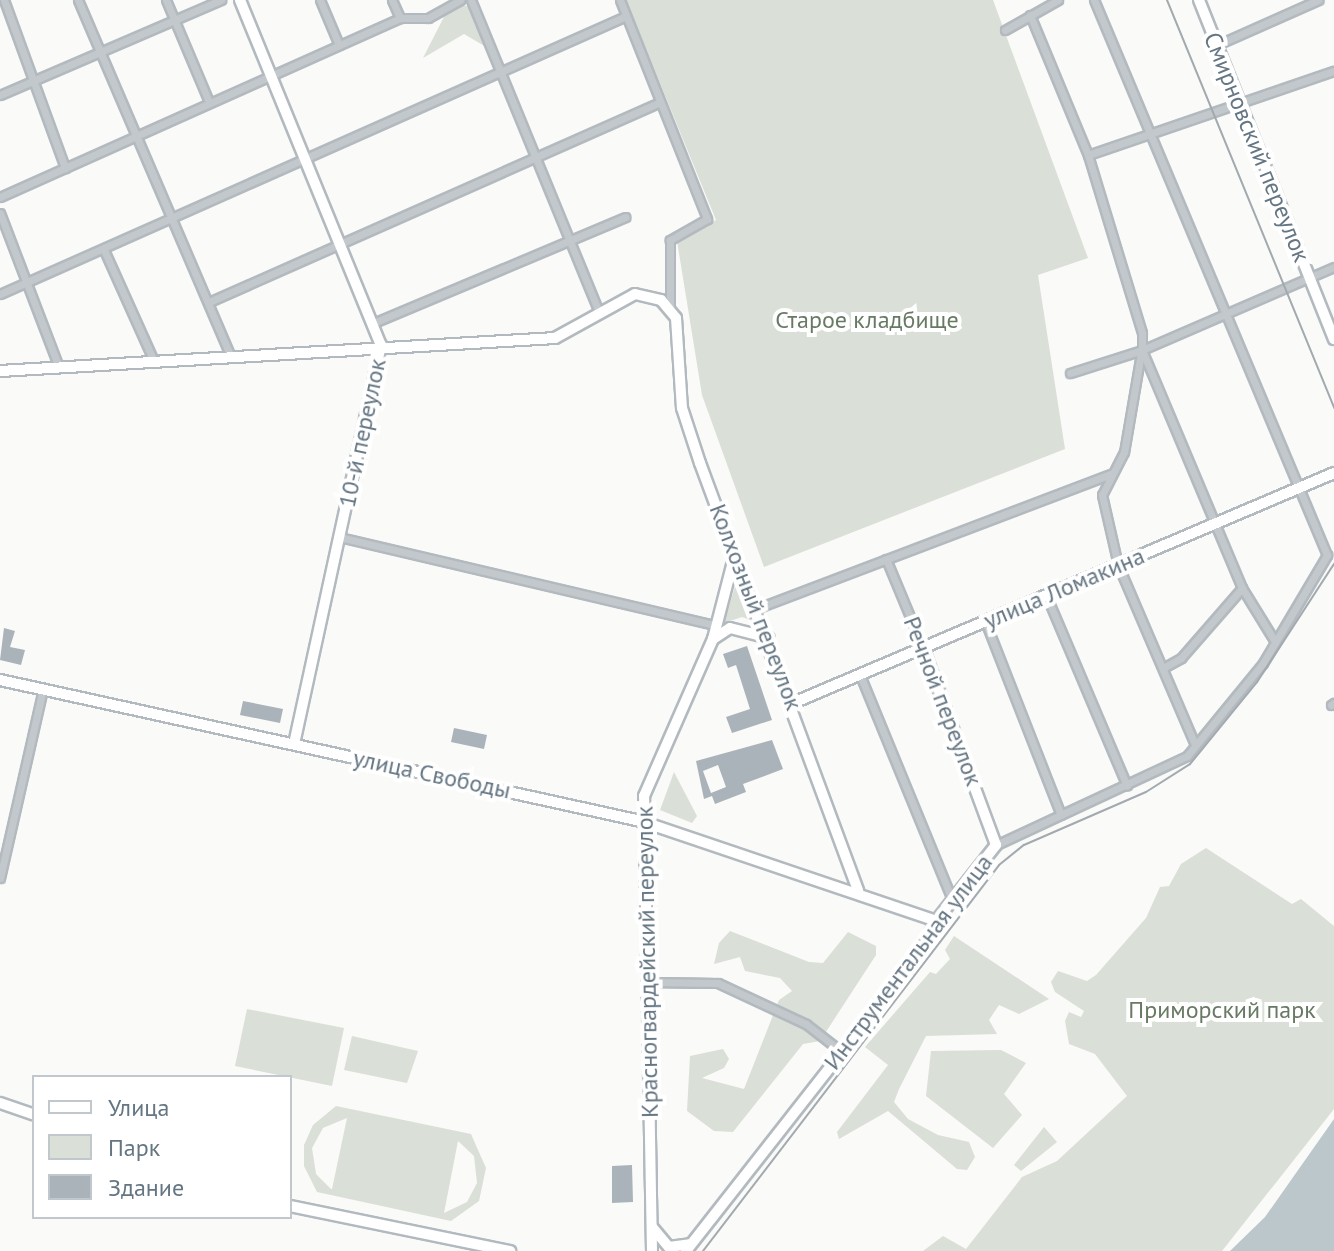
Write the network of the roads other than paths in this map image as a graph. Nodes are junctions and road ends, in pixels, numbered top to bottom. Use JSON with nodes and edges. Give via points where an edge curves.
{"nodes":[{"id":1,"x":4,"y":0,"type":"edge"},
{"id":2,"x":78,"y":0,"type":"edge"},
{"id":3,"x":166,"y":0,"type":"edge"},
{"id":4,"x":221,"y":0,"type":"edge"},
{"id":5,"x":240,"y":0,"type":"edge"},
{"id":6,"x":320,"y":0,"type":"edge"},
{"id":7,"x":392,"y":0,"type":"edge"},
{"id":8,"x":460,"y":0,"type":"edge"},
{"id":9,"x":471,"y":0,"type":"edge"},
{"id":10,"x":620,"y":0,"type":"edge"},
{"id":11,"x":1058,"y":0,"type":"edge"},
{"id":12,"x":1094,"y":0,"type":"edge"},
{"id":13,"x":1199,"y":0,"type":"edge"},
{"id":14,"x":1318,"y":0,"type":"edge"},
{"id":15,"x":1030,"y":15,"type":"junction"},
{"id":16,"x":626,"y":16,"type":"junction"},
{"id":17,"x":400,"y":18,"type":"junction"},
{"id":18,"x":175,"y":22,"type":"junction"},
{"id":19,"x":1005,"y":30,"type":"dead end"},
{"id":20,"x":339,"y":45,"type":"junction"},
{"id":21,"x":1217,"y":45,"type":"junction"},
{"id":22,"x":100,"y":53,"type":"junction"},
{"id":23,"x":501,"y":71,"type":"junction"},
{"id":24,"x":1334,"y":71,"type":"edge"},
{"id":25,"x":269,"y":75,"type":"junction"},
{"id":26,"x":34,"y":81,"type":"junction"},
{"id":27,"x":0,"y":95,"type":"edge"},
{"id":28,"x":1239,"y":101,"type":"junction"},
{"id":29,"x":209,"y":102,"type":"junction"},
{"id":30,"x":660,"y":102,"type":"junction"},
{"id":31,"x":1150,"y":132,"type":"junction"},
{"id":32,"x":137,"y":137,"type":"junction"},
{"id":33,"x":1088,"y":155,"type":"junction"},
{"id":34,"x":536,"y":157,"type":"junction"},
{"id":35,"x":303,"y":158,"type":"junction"},
{"id":36,"x":65,"y":168,"type":"junction"},
{"id":37,"x":0,"y":197,"type":"edge"},
{"id":38,"x":0,"y":213,"type":"edge"},
{"id":39,"x":625,"y":217,"type":"dead end"},
{"id":40,"x":170,"y":221,"type":"junction"},
{"id":41,"x":570,"y":240,"type":"junction"},
{"id":42,"x":338,"y":243,"type":"junction"},
{"id":43,"x":104,"y":250,"type":"junction"},
{"id":44,"x":1334,"y":267,"type":"edge"},
{"id":45,"x":1310,"y":278,"type":"junction"},
{"id":46,"x":27,"y":283,"type":"junction"},
{"id":47,"x":0,"y":294,"type":"edge"},
{"id":48,"x":209,"y":302,"type":"junction"},
{"id":49,"x":670,"y":308,"type":"junction"},
{"id":50,"x":599,"y":312,"type":"junction"},
{"id":51,"x":1225,"y":315,"type":"junction"},
{"id":52,"x":371,"y":324,"type":"junction"},
{"id":53,"x":1334,"y":339,"type":"edge"},
{"id":54,"x":381,"y":345,"type":"junction"},
{"id":55,"x":1142,"y":350,"type":"junction"},
{"id":56,"x":230,"y":354,"type":"junction"},
{"id":57,"x":154,"y":361,"type":"junction"},
{"id":58,"x":58,"y":365,"type":"junction"},
{"id":59,"x":0,"y":371,"type":"edge"},
{"id":60,"x":1070,"y":373,"type":"dead end"},
{"id":61,"x":1334,"y":473,"type":"edge"},
{"id":62,"x":1110,"y":474,"type":"junction"},
{"id":63,"x":1294,"y":489,"type":"junction"},
{"id":64,"x":1214,"y":524,"type":"junction"},
{"id":65,"x":339,"y":537,"type":"junction"},
{"id":66,"x":735,"y":554,"type":"junction"},
{"id":67,"x":886,"y":559,"type":"junction"},
{"id":68,"x":1118,"y":565,"type":"junction"},
{"id":69,"x":1242,"y":588,"type":"junction"},
{"id":70,"x":1046,"y":595,"type":"junction"},
{"id":71,"x":758,"y":608,"type":"junction"},
{"id":72,"x":985,"y":621,"type":"junction"},
{"id":73,"x":717,"y":626,"type":"junction"},
{"id":74,"x":769,"y":638,"type":"junction"},
{"id":75,"x":713,"y":639,"type":"junction"},
{"id":76,"x":1274,"y":640,"type":"junction"},
{"id":77,"x":923,"y":648,"type":"junction"},
{"id":78,"x":1163,"y":668,"type":"junction"},
{"id":79,"x":860,"y":675,"type":"junction"},
{"id":80,"x":0,"y":680,"type":"edge"},
{"id":81,"x":43,"y":689,"type":"junction"},
{"id":82,"x":793,"y":703,"type":"junction"},
{"id":83,"x":1194,"y":742,"type":"junction"},
{"id":84,"x":294,"y":744,"type":"junction"},
{"id":85,"x":1127,"y":786,"type":"junction"},
{"id":86,"x":1061,"y":815,"type":"junction"},
{"id":87,"x":641,"y":821,"type":"junction"},
{"id":88,"x":996,"y":845,"type":"junction"},
{"id":89,"x":0,"y":878,"type":"edge"},
{"id":90,"x":858,"y":891,"type":"junction"},
{"id":91,"x":952,"y":899,"type":"junction"},
{"id":92,"x":936,"y":921,"type":"junction"},
{"id":93,"x":646,"y":982,"type":"junction"},
{"id":94,"x":842,"y":1052,"type":"junction"},
{"id":95,"x":0,"y":1103,"type":"edge"},
{"id":96,"x":32,"y":1114,"type":"edge"},
{"id":97,"x":292,"y":1206,"type":"edge"},
{"id":98,"x":651,"y":1225,"type":"junction"},
{"id":99,"x":689,"y":1247,"type":"edge"},
{"id":100,"x":510,"y":1251,"type":"edge"},
{"id":101,"x":652,"y":1251,"type":"edge"}],
"edges":[{"from":1,"to":26,"type":"street"},
{"from":2,"to":22,"type":"street"},
{"from":3,"to":18,"type":"street"},
{"from":4,"to":18,"type":"street"},
{"from":5,"to":25,"type":"main road","name":"10-й переулок"},
{"from":6,"to":20,"type":"street"},
{"from":7,"to":17,"type":"street"},
{"from":8,"to":17,"type":"street","via":[[428,18]]},
{"from":9,"to":23,"type":"street"},
{"from":10,"to":16,"type":"street"},
{"from":11,"to":15,"type":"street"},
{"from":12,"to":31,"type":"street"},
{"from":13,"to":21,"type":"main road","name":"Смирновский переулок"},
{"from":14,"to":21,"type":"street"},
{"from":15,"to":19,"type":"street"},
{"from":15,"to":33,"type":"street"},
{"from":16,"to":23,"type":"street"},
{"from":16,"to":30,"type":"street"},
{"from":17,"to":20,"type":"street"},
{"from":18,"to":22,"type":"street"},
{"from":18,"to":29,"type":"street"},
{"from":20,"to":25,"type":"street"},
{"from":21,"to":28,"type":"main road","name":"Смирновский переулок"},
{"from":22,"to":26,"type":"street"},
{"from":22,"to":32,"type":"street"},
{"from":23,"to":34,"type":"street"},
{"from":23,"to":35,"type":"street"},
{"from":24,"to":28,"type":"street"},
{"from":25,"to":29,"type":"street"},
{"from":25,"to":35,"type":"main road","name":"10-й переулок"},
{"from":26,"to":27,"type":"street"},
{"from":26,"to":36,"type":"street"},
{"from":28,"to":31,"type":"street"},
{"from":28,"to":45,"type":"main road","name":"Смирновский переулок"},
{"from":29,"to":32,"type":"street"},
{"from":30,"to":34,"type":"street"},
{"from":30,"to":49,"type":"street","via":[[707,219],[670,240]]},
{"from":31,"to":33,"type":"street"},
{"from":31,"to":51,"type":"street"},
{"from":32,"to":36,"type":"street"},
{"from":32,"to":40,"type":"street"},
{"from":33,"to":55,"type":"street","via":[[1142,333]]},
{"from":34,"to":41,"type":"street"},
{"from":34,"to":42,"type":"street"},
{"from":35,"to":40,"type":"street"},
{"from":35,"to":42,"type":"main road","name":"10-й переулок"},
{"from":36,"to":37,"type":"street"},
{"from":38,"to":46,"type":"street"},
{"from":39,"to":41,"type":"street"},
{"from":40,"to":43,"type":"street"},
{"from":40,"to":48,"type":"street"},
{"from":41,"to":50,"type":"street"},
{"from":41,"to":52,"type":"street"},
{"from":42,"to":48,"type":"street"},
{"from":42,"to":52,"type":"main road","name":"10-й переулок"},
{"from":43,"to":46,"type":"street"},
{"from":43,"to":57,"type":"street"},
{"from":44,"to":45,"type":"street"},
{"from":45,"to":51,"type":"street"},
{"from":45,"to":53,"type":"main road","name":"Смирновский переулок"},
{"from":46,"to":47,"type":"street"},
{"from":46,"to":58,"type":"street"},
{"from":48,"to":56,"type":"street"},
{"from":49,"to":50,"type":"main road","via":[[635,294]]},
{"from":49,"to":66,"type":"main road","name":"Колхозный переулок","via":[[676,318],[682,408]]},
{"from":50,"to":54,"type":"main road","via":[[555,338]]},
{"from":51,"to":55,"type":"street"},
{"from":51,"to":63,"type":"street"},
{"from":52,"to":54,"type":"main road","name":"10-й переулок"},
{"from":54,"to":56,"type":"main road"},
{"from":54,"to":65,"type":"main road","name":"10-й переулок"},
{"from":55,"to":60,"type":"street"},
{"from":55,"to":62,"type":"street","via":[[1124,452]]},
{"from":55,"to":64,"type":"street"},
{"from":56,"to":57,"type":"main road"},
{"from":57,"to":58,"type":"main road"},
{"from":58,"to":59,"type":"main road"},
{"from":61,"to":63,"type":"main road","name":"улица Ломакина"},
{"from":62,"to":67,"type":"street"},
{"from":62,"to":68,"type":"street","via":[[1102,495]]},
{"from":63,"to":64,"type":"main road","name":"улица Ломакина"},
{"from":63,"to":76,"type":"street","name":"Инструментальная улица","via":[[1327,555],[1304,602]]},
{"from":64,"to":68,"type":"main road","name":"улица Ломакина"},
{"from":64,"to":69,"type":"street"},
{"from":65,"to":73,"type":"street"},
{"from":65,"to":84,"type":"main road","name":"10-й переулок"},
{"from":66,"to":71,"type":"main road","name":"Колхозный переулок"},
{"from":66,"to":73,"type":"main road","name":"Красногвардейский переулок"},
{"from":67,"to":71,"type":"street"},
{"from":67,"to":77,"type":"street","name":"Речной переулок"},
{"from":68,"to":70,"type":"main road","name":"улица Ломакина"},
{"from":68,"to":78,"type":"street"},
{"from":69,"to":76,"type":"street"},
{"from":69,"to":78,"type":"street","via":[[1181,658]]},
{"from":70,"to":72,"type":"main road","name":"улица Ломакина"},
{"from":70,"to":85,"type":"street"},
{"from":71,"to":74,"type":"main road","name":"Колхозный переулок"},
{"from":72,"to":77,"type":"main road","name":"улица Ломакина"},
{"from":72,"to":86,"type":"street"},
{"from":73,"to":75,"type":"main road","name":"Красногвардейский переулок"},
{"from":74,"to":75,"type":"main road","via":[[730,628]]},
{"from":74,"to":82,"type":"main road","name":"Колхозный переулок"},
{"from":75,"to":87,"type":"main road","name":"Красногвардейский переулок","via":[[644,796]]},
{"from":76,"to":83,"type":"street","name":"Инструментальная улица","via":[[1237,698]]},
{"from":77,"to":79,"type":"main road","name":"улица Ломакина"},
{"from":77,"to":88,"type":"main road","name":"Речной переулок"},
{"from":78,"to":83,"type":"street"},
{"from":79,"to":82,"type":"main road","name":"улица Ломакина"},
{"from":79,"to":91,"type":"street"},
{"from":80,"to":81,"type":"main road","name":"улица Свободы"},
{"from":81,"to":84,"type":"main road","name":"улица Свободы"},
{"from":81,"to":89,"type":"street"},
{"from":82,"to":90,"type":"main road","name":"Колхозный переулок"},
{"from":83,"to":85,"type":"street","name":"Инструментальная улица","via":[[1180,762]]},
{"from":84,"to":87,"type":"main road","name":"улица Свободы"},
{"from":85,"to":86,"type":"street","name":"Инструментальная улица"},
{"from":86,"to":88,"type":"street","name":"Инструментальная улица"},
{"from":87,"to":90,"type":"main road","name":"улица Свободы"},
{"from":87,"to":93,"type":"main road","name":"Красногвардейский переулок"},
{"from":88,"to":91,"type":"main road","name":"Инструментальная улица"},
{"from":90,"to":92,"type":"main road","name":"улица Свободы"},
{"from":91,"to":92,"type":"main road","name":"Инструментальная улица"},
{"from":92,"to":94,"type":"main road","name":"Инструментальная улица","via":[[922,950]]},
{"from":93,"to":94,"type":"street","via":[[718,983],[806,1024]]},
{"from":93,"to":98,"type":"main road","name":"Красногвардейский переулок"},
{"from":94,"to":99,"type":"main road","name":"Инструментальная улица"},
{"from":95,"to":96,"type":"main road"},
{"from":97,"to":100,"type":"main road"},
{"from":98,"to":99,"type":"main road","via":[[669,1247]]},
{"from":98,"to":101,"type":"main road","name":"Красногвардейский переулок"}]}
